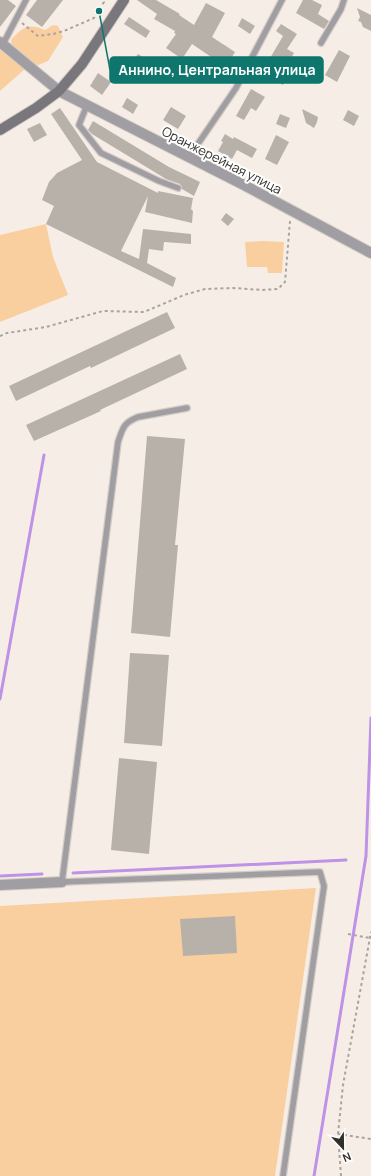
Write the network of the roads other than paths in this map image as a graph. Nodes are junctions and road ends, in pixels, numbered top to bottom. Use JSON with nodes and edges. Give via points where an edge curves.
{"nodes":[{"id":1,"x":26,"y":0,"type":"edge"},
{"id":2,"x":124,"y":0,"type":"edge"},
{"id":3,"x":282,"y":0,"type":"edge"},
{"id":4,"x":344,"y":0,"type":"edge"},
{"id":5,"x":321,"y":42,"type":"dead end"},
{"id":6,"x":1,"y":43,"type":"edge"},
{"id":7,"x":59,"y":91,"type":"junction"},
{"id":8,"x":87,"y":105,"type":"junction"},
{"id":9,"x":0,"y":130,"type":"edge"},
{"id":10,"x":189,"y":157,"type":"junction"},
{"id":11,"x":178,"y":188,"type":"dead end"},
{"id":12,"x":371,"y":253,"type":"edge"},
{"id":13,"x":187,"y":408,"type":"dead end"},
{"id":14,"x":62,"y":882,"type":"junction"},
{"id":15,"x":0,"y":885,"type":"edge"},
{"id":16,"x":283,"y":1176,"type":"edge"}],
"edges":[{"from":1,"to":6,"type":"lane"},
{"from":2,"to":7,"type":"main road","via":[[82,64]]},
{"from":3,"to":10,"type":"lane","via":[[236,88]]},
{"from":4,"to":5,"type":"lane"},
{"from":6,"to":7,"type":"street","name":"Оранжерейная улица"},
{"from":7,"to":8,"type":"street","name":"Оранжерейная улица"},
{"from":7,"to":9,"type":"main road"},
{"from":8,"to":10,"type":"street","name":"Оранжерейная улица"},
{"from":8,"to":11,"type":"lane","via":[[79,125],[101,153]]},
{"from":10,"to":12,"type":"street","name":"Оранжерейная улица"},
{"from":13,"to":14,"type":"lane","via":[[130,420],[124,425],[118,442]]},
{"from":14,"to":15,"type":"street"},
{"from":14,"to":16,"type":"lane","via":[[320,872],[324,886]]}]}
